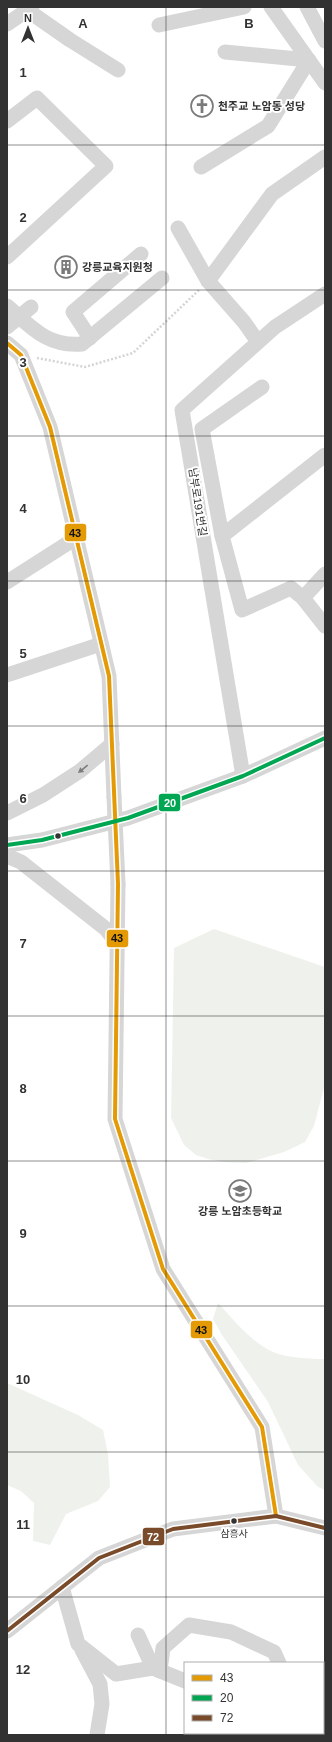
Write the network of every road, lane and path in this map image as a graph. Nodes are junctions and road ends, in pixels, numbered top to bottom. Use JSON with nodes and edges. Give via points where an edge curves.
{"nodes":[{"id":1,"x":244,"y":7,"type":"edge"},
{"id":2,"x":271,"y":7,"type":"edge"},
{"id":3,"x":307,"y":7,"type":"edge"},
{"id":4,"x":30,"y":8,"type":"edge"},
{"id":5,"x":7,"y":24,"type":"edge"},
{"id":6,"x":159,"y":25,"type":"dead end"},
{"id":7,"x":325,"y":41,"type":"edge"},
{"id":8,"x":225,"y":52,"type":"dead end"},
{"id":9,"x":309,"y":60,"type":"junction"},
{"id":10,"x":118,"y":70,"type":"dead end"},
{"id":11,"x":325,"y":83,"type":"edge"},
{"id":12,"x":7,"y":121,"type":"edge"},
{"id":13,"x":325,"y":158,"type":"edge"},
{"id":14,"x":201,"y":167,"type":"dead end"},
{"id":15,"x":178,"y":228,"type":"dead end"},
{"id":16,"x":141,"y":254,"type":"dead end"},
{"id":17,"x":7,"y":257,"type":"edge"},
{"id":18,"x":162,"y":278,"type":"dead end"},
{"id":19,"x":208,"y":281,"type":"junction"},
{"id":20,"x":325,"y":294,"type":"edge"},
{"id":21,"x":7,"y":306,"type":"edge"},
{"id":22,"x":31,"y":307,"type":"dead end"},
{"id":23,"x":19,"y":317,"type":"junction"},
{"id":24,"x":7,"y":326,"type":"edge"},
{"id":25,"x":90,"y":338,"type":"junction"},
{"id":26,"x":258,"y":342,"type":"junction"},
{"id":27,"x":7,"y":343,"type":"edge"},
{"id":28,"x":21,"y":355,"type":"junction"},
{"id":29,"x":262,"y":387,"type":"dead end"},
{"id":30,"x":325,"y":455,"type":"edge"},
{"id":31,"x":222,"y":536,"type":"junction"},
{"id":32,"x":76,"y":538,"type":"junction"},
{"id":33,"x":325,"y":574,"type":"edge"},
{"id":34,"x":7,"y":582,"type":"edge"},
{"id":35,"x":303,"y":598,"type":"junction"},
{"id":36,"x":325,"y":626,"type":"edge"},
{"id":37,"x":101,"y":644,"type":"junction"},
{"id":38,"x":7,"y":675,"type":"edge"},
{"id":39,"x":325,"y":738,"type":"edge"},
{"id":40,"x":112,"y":744,"type":"junction"},
{"id":41,"x":243,"y":776,"type":"junction"},
{"id":42,"x":7,"y":813,"type":"edge"},
{"id":43,"x":7,"y":845,"type":"edge"},
{"id":44,"x":7,"y":856,"type":"edge"},
{"id":45,"x":117,"y":944,"type":"junction"},
{"id":46,"x":276,"y":1516,"type":"junction"},
{"id":47,"x":325,"y":1528,"type":"edge"},
{"id":48,"x":62,"y":1588,"type":"junction"},
{"id":49,"x":7,"y":1630,"type":"edge"},
{"id":50,"x":138,"y":1635,"type":"dead end"},
{"id":51,"x":78,"y":1644,"type":"junction"},
{"id":52,"x":279,"y":1662,"type":"edge"},
{"id":53,"x":156,"y":1669,"type":"junction"},
{"id":54,"x":184,"y":1681,"type":"edge"},
{"id":55,"x":97,"y":1735,"type":"edge"}],
"edges":[{"from":1,"to":6,"type":"street"},
{"from":2,"to":9,"type":"street"},
{"from":3,"to":7,"type":"street"},
{"from":4,"to":5,"type":"street"},
{"from":4,"to":10,"type":"street","via":[[70,40]]},
{"from":8,"to":9,"type":"street"},
{"from":9,"to":11,"type":"street"},
{"from":9,"to":14,"type":"street","via":[[268,126]]},
{"from":12,"to":17,"type":"street","via":[[37,98],[106,166]]},
{"from":13,"to":19,"type":"street","via":[[272,194]]},
{"from":15,"to":19,"type":"street"},
{"from":16,"to":25,"type":"street","via":[[73,312]]},
{"from":18,"to":25,"type":"street"},
{"from":19,"to":26,"type":"street"},
{"from":19,"to":28,"type":"path","via":[[133,353],[85,367]]},
{"from":20,"to":26,"type":"street","name":"남부로191번길","via":[[274,327]]},
{"from":21,"to":23,"type":"street"},
{"from":22,"to":23,"type":"street"},
{"from":23,"to":24,"type":"street"},
{"from":23,"to":25,"type":"street","via":[[38,334],[67,345],[82,344]]},
{"from":26,"to":41,"type":"street","name":"남부로191번길","via":[[182,410]]},
{"from":27,"to":28,"type":"street"},
{"from":28,"to":32,"type":"street","via":[[50,427]]},
{"from":29,"to":31,"type":"street","via":[[202,429]]},
{"from":30,"to":31,"type":"street"},
{"from":31,"to":35,"type":"street","via":[[242,610],[291,588]]},
{"from":32,"to":34,"type":"street"},
{"from":32,"to":37,"type":"street"},
{"from":33,"to":35,"type":"street"},
{"from":35,"to":36,"type":"street"},
{"from":37,"to":38,"type":"street"},
{"from":37,"to":40,"type":"street","via":[[109,676]]},
{"from":39,"to":41,"type":"street"},
{"from":40,"to":42,"type":"street","one_way":true,"via":[[80,771],[43,795]]},
{"from":40,"to":45,"type":"street","bridge":true,"via":[[118,884]]},
{"from":41,"to":43,"type":"street","via":[[88,830]]},
{"from":44,"to":45,"type":"street","via":[[21,862],[106,929]]},
{"from":45,"to":46,"type":"street","via":[[115,1119],[163,1269],[262,1427]]},
{"from":46,"to":47,"type":"street"},
{"from":46,"to":48,"type":"street","via":[[173,1529],[99,1558]]},
{"from":48,"to":49,"type":"street"},
{"from":48,"to":51,"type":"street"},
{"from":50,"to":53,"type":"street"},
{"from":51,"to":53,"type":"street","via":[[116,1674]]},
{"from":51,"to":55,"type":"street","via":[[100,1684],[102,1704]]},
{"from":52,"to":53,"type":"street","via":[[274,1652],[231,1632],[189,1625],[163,1648]]},
{"from":53,"to":54,"type":"street"}]}
